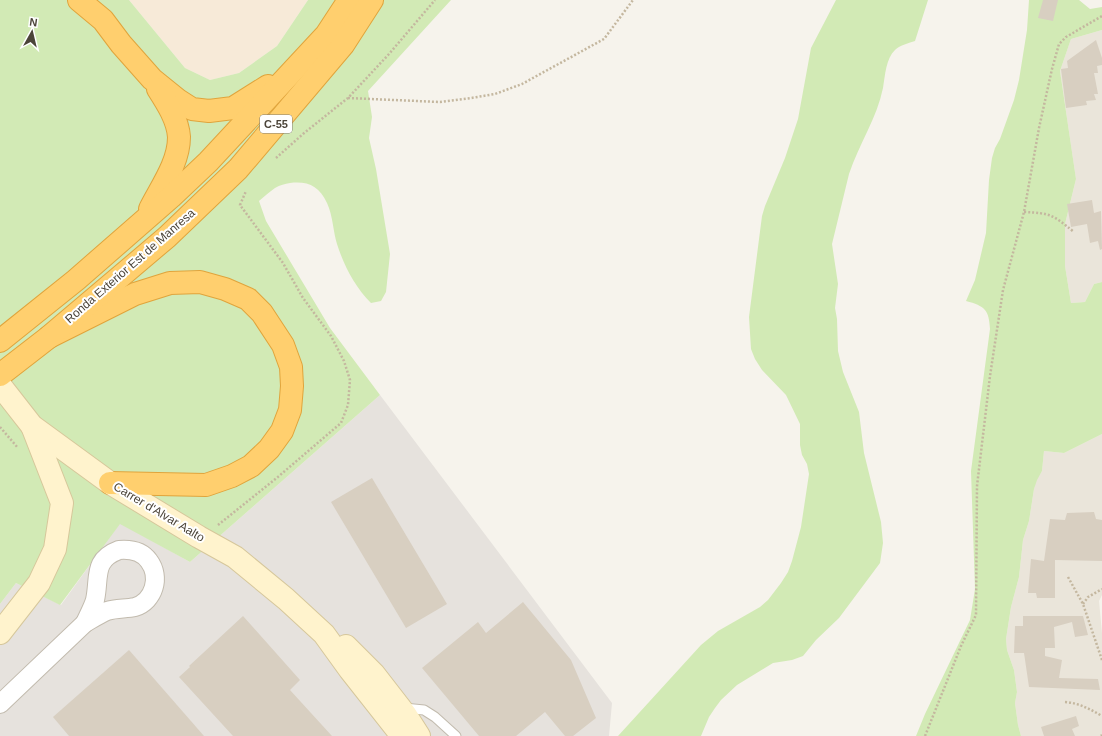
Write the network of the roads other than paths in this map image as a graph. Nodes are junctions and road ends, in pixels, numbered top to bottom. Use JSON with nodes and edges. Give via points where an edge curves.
{"nodes":[{"id":1,"x":79,"y":0,"type":"edge"},
{"id":2,"x":90,"y":0,"type":"edge"},
{"id":3,"x":349,"y":0,"type":"edge"},
{"id":4,"x":372,"y":0,"type":"edge"},
{"id":5,"x":103,"y":20,"type":"junction"},
{"id":6,"x":293,"y":71,"type":"junction"},
{"id":7,"x":152,"y":79,"type":"junction"},
{"id":8,"x":142,"y":223,"type":"junction"},
{"id":9,"x":49,"y":337,"type":"junction"},
{"id":10,"x":0,"y":341,"type":"edge"},
{"id":11,"x":0,"y":375,"type":"edge"},
{"id":12,"x":0,"y":386,"type":"edge"},
{"id":13,"x":32,"y":426,"type":"junction"},
{"id":14,"x":110,"y":483,"type":"junction"},
{"id":15,"x":85,"y":623,"type":"junction"},
{"id":16,"x":0,"y":633,"type":"edge"},
{"id":17,"x":324,"y":634,"type":"junction"},
{"id":18,"x":363,"y":685,"type":"junction"},
{"id":19,"x":0,"y":704,"type":"edge"},
{"id":20,"x":400,"y":707,"type":"junction"},
{"id":21,"x":402,"y":736,"type":"edge"},
{"id":22,"x":419,"y":736,"type":"edge"},
{"id":23,"x":456,"y":736,"type":"edge"}],
"edges":[{"from":1,"to":5,"type":"highway"},
{"from":2,"to":5,"type":"highway"},
{"from":3,"to":6,"type":"highway","name":"Ronda Exterior Est de Manresa","number":"C-55","via":[[326,34]]},
{"from":4,"to":9,"type":"highway","name":"Ronda Exterior Est de Manresa","number":"C-55","via":[[343,45],[238,169],[167,237]]},
{"from":5,"to":7,"type":"highway"},
{"from":6,"to":7,"type":"highway","via":[[233,108],[209,111],[192,109]]},
{"from":6,"to":8,"type":"highway","name":"Ronda Exterior Est de Manresa","number":"C-55","via":[[208,162]]},
{"from":7,"to":8,"type":"highway","via":[[169,108],[179,137],[176,159]]},
{"from":8,"to":10,"type":"highway","number":"C-55"},
{"from":9,"to":11,"type":"highway","name":"Ronda Exterior Est de Manresa","number":"C-55"},
{"from":9,"to":14,"type":"highway","via":[[135,294],[170,283],[200,282],[248,299],[262,313],[283,345],[291,367],[290,410],[282,431],[269,449],[251,466],[206,485]]},
{"from":12,"to":13,"type":"street","name":"Carrer d'Alvar Aalto"},
{"from":13,"to":14,"type":"street","name":"Carrer d'Alvar Aalto"},
{"from":13,"to":16,"type":"street","via":[[62,503],[55,550],[39,583]]},
{"from":14,"to":17,"type":"street","name":"Carrer d'Alvar Aalto","via":[[235,557]]},
{"from":15,"to":15,"type":"street","via":[[107,611],[138,606],[149,598],[155,576],[153,567],[145,556],[133,550],[123,550],[104,560],[98,572],[95,600]]},
{"from":15,"to":19,"type":"street"},
{"from":17,"to":18,"type":"street"},
{"from":17,"to":20,"type":"street","via":[[349,647]]},
{"from":18,"to":20,"type":"lane"},
{"from":18,"to":21,"type":"street"},
{"from":20,"to":22,"type":"street"},
{"from":20,"to":23,"type":"lane","via":[[424,710]]}]}
